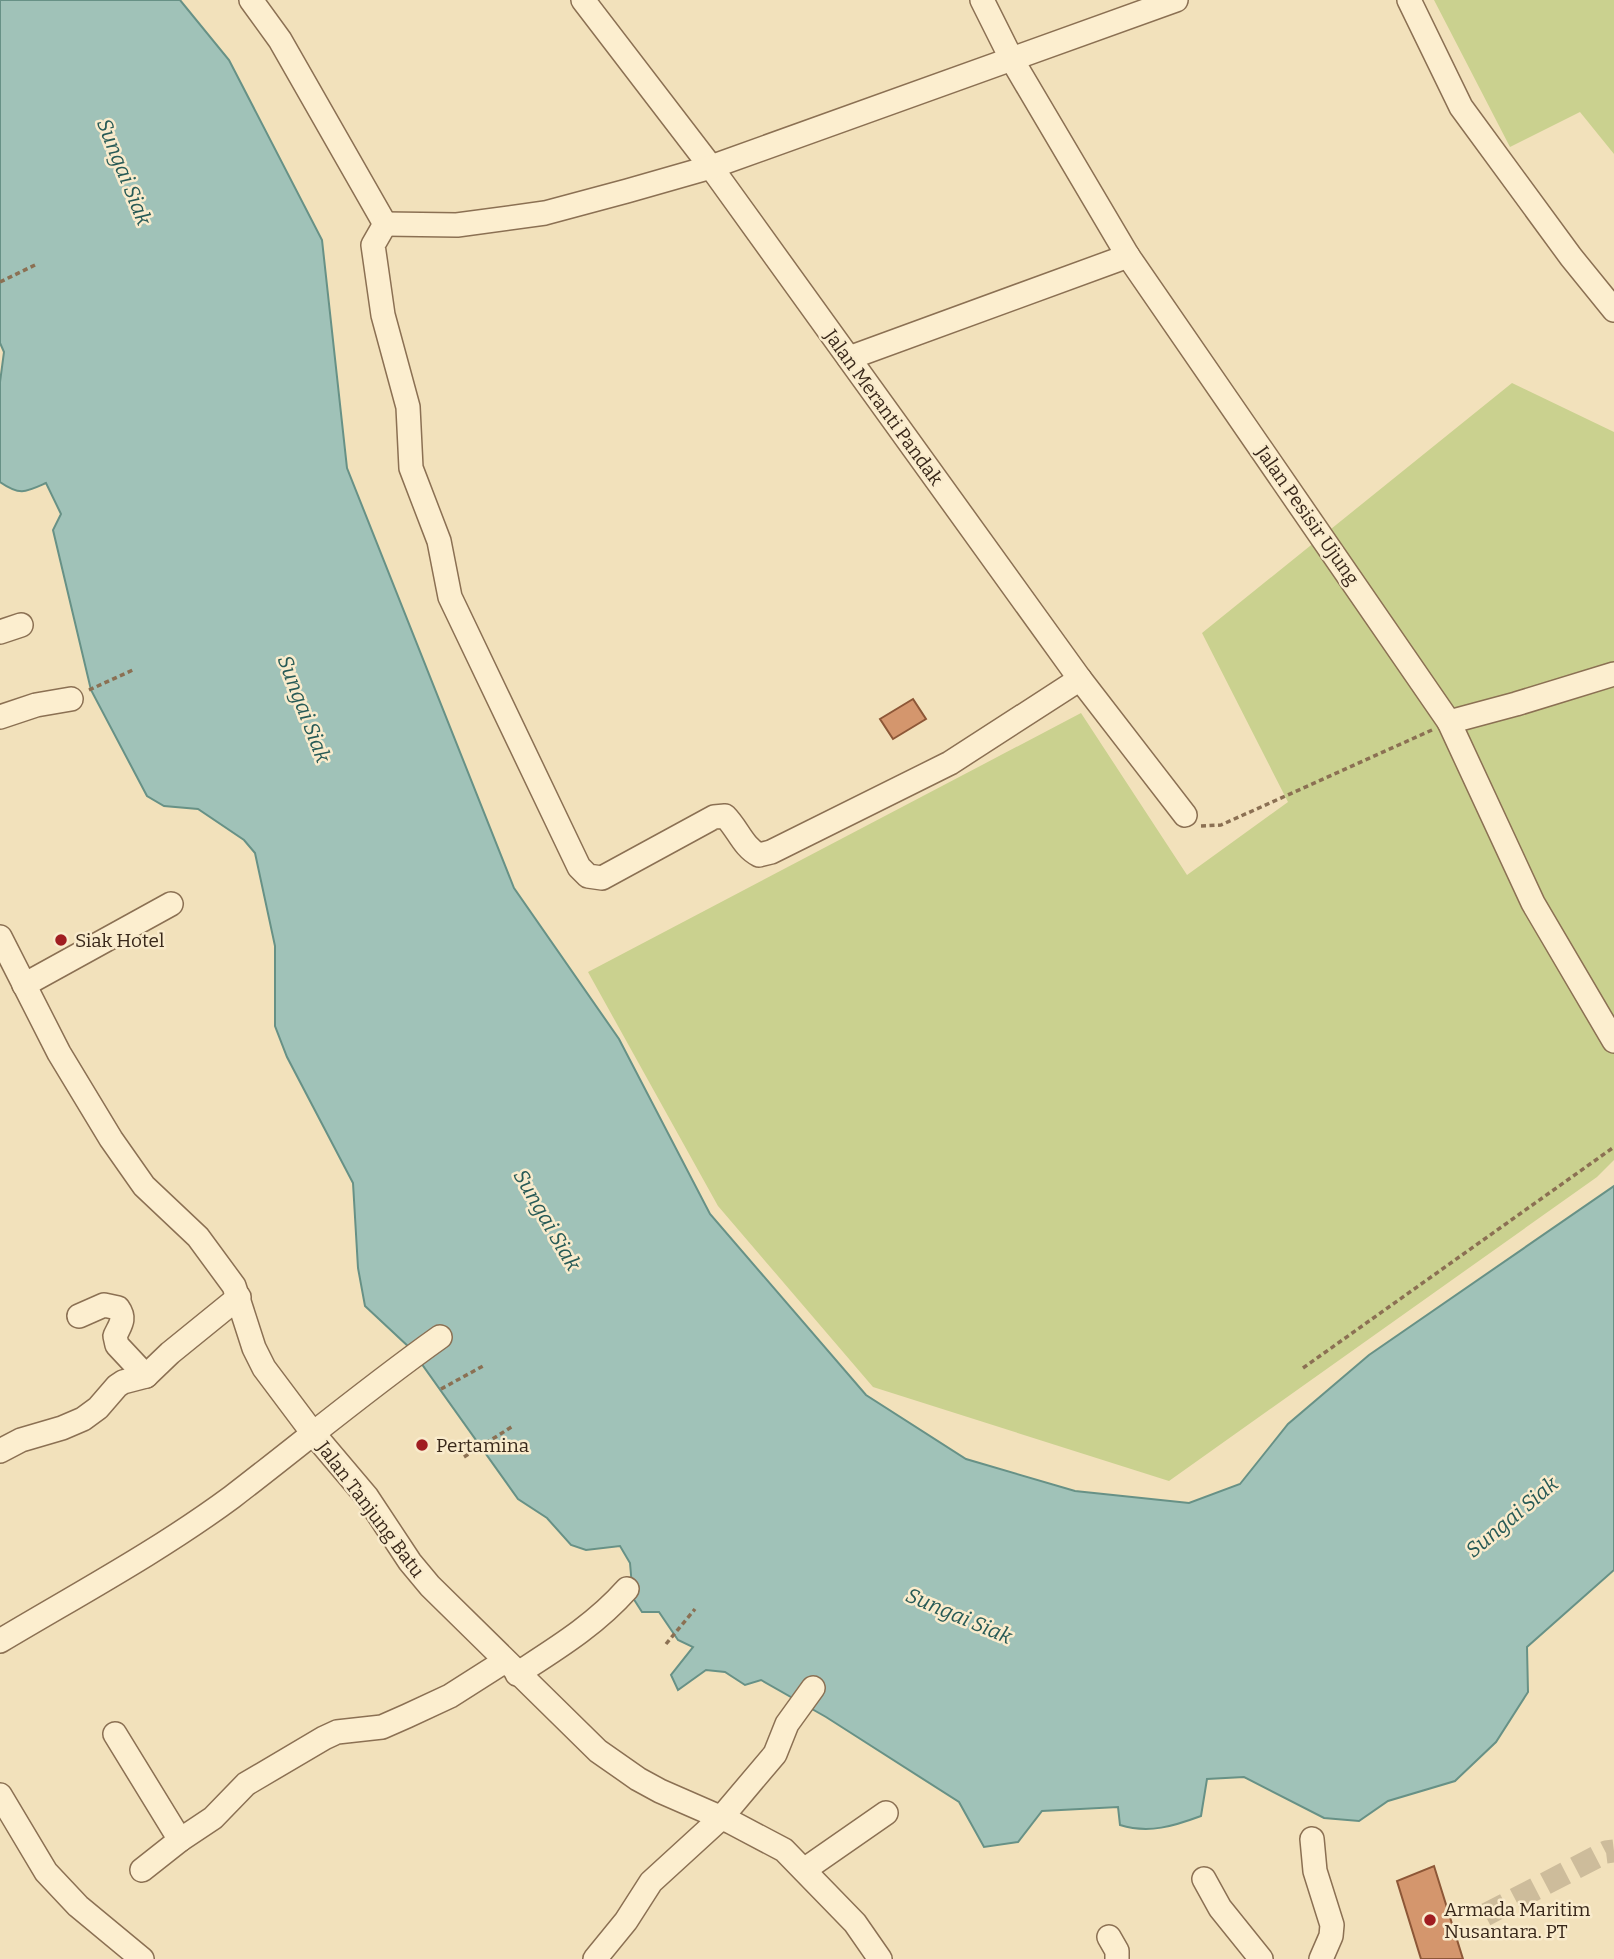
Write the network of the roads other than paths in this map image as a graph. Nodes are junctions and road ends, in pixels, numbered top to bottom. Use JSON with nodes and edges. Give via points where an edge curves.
{"nodes":[{"id":1,"x":251,"y":0,"type":"edge"},
{"id":2,"x":583,"y":0,"type":"edge"},
{"id":3,"x":982,"y":0,"type":"edge"},
{"id":4,"x":1176,"y":0,"type":"edge"},
{"id":5,"x":1409,"y":0,"type":"edge"},
{"id":6,"x":1011,"y":58,"type":"junction"},
{"id":7,"x":711,"y":167,"type":"junction"},
{"id":8,"x":385,"y":224,"type":"junction"},
{"id":9,"x":1128,"y":256,"type":"junction"},
{"id":10,"x":1614,"y":310,"type":"edge"},
{"id":11,"x":849,"y":358,"type":"junction"},
{"id":12,"x":1614,"y":674,"type":"edge"},
{"id":13,"x":1080,"y":679,"type":"junction"},
{"id":14,"x":71,"y":699,"type":"road end"},
{"id":15,"x":0,"y":717,"type":"edge"},
{"id":16,"x":1450,"y":722,"type":"junction"},
{"id":17,"x":1185,"y":815,"type":"road end"},
{"id":18,"x":171,"y":904,"type":"dead end"},
{"id":19,"x":0,"y":937,"type":"edge"},
{"id":20,"x":24,"y":985,"type":"junction"},
{"id":21,"x":1614,"y":1041,"type":"edge"},
{"id":22,"x":239,"y":1297,"type":"junction"},
{"id":23,"x":79,"y":1316,"type":"dead end"},
{"id":24,"x":440,"y":1337,"type":"dead end"},
{"id":25,"x":146,"y":1376,"type":"junction"},
{"id":26,"x":313,"y":1432,"type":"junction"},
{"id":27,"x":0,"y":1451,"type":"edge"},
{"id":28,"x":627,"y":1589,"type":"dead end"},
{"id":29,"x":0,"y":1641,"type":"edge"},
{"id":30,"x":511,"y":1668,"type":"junction"},
{"id":31,"x":813,"y":1688,"type":"dead end"},
{"id":32,"x":115,"y":1734,"type":"dead end"},
{"id":33,"x":0,"y":1795,"type":"edge"},
{"id":34,"x":886,"y":1813,"type":"dead end"},
{"id":35,"x":721,"y":1818,"type":"junction"},
{"id":36,"x":9,"y":1832,"type":"edge"},
{"id":37,"x":1312,"y":1839,"type":"dead end"},
{"id":38,"x":180,"y":1840,"type":"junction"},
{"id":39,"x":142,"y":1870,"type":"dead end"},
{"id":40,"x":804,"y":1870,"type":"junction"},
{"id":41,"x":1204,"y":1879,"type":"dead end"},
{"id":42,"x":1109,"y":1937,"type":"dead end"},
{"id":43,"x":142,"y":1959,"type":"edge"},
{"id":44,"x":595,"y":1959,"type":"edge"},
{"id":45,"x":880,"y":1959,"type":"edge"},
{"id":46,"x":1117,"y":1959,"type":"edge"},
{"id":47,"x":1261,"y":1959,"type":"edge"},
{"id":48,"x":1321,"y":1959,"type":"edge"}],
"edges":[{"from":1,"to":8,"type":"street","via":[[280,40]]},
{"from":2,"to":7,"type":"street","name":"Jalan Meranti Pandak"},
{"from":3,"to":6,"type":"street","name":"Jalan Pesisir Ujung"},
{"from":4,"to":6,"type":"street"},
{"from":5,"to":10,"type":"street","via":[[1461,107]]},
{"from":6,"to":7,"type":"street"},
{"from":6,"to":9,"type":"street","name":"Jalan Pesisir Ujung"},
{"from":7,"to":8,"type":"street","via":[[545,213],[457,225]]},
{"from":7,"to":11,"type":"street","name":"Jalan Meranti Pandak"},
{"from":8,"to":13,"type":"street","via":[[373,246],[383,315],[408,407],[411,468],[439,541],[450,597],[579,867],[588,876],[602,878],[714,817],[725,816],[748,850],[759,855],[771,852],[950,763]]},
{"from":9,"to":11,"type":"street"},
{"from":9,"to":16,"type":"street","name":"Jalan Pesisir Ujung"},
{"from":11,"to":13,"type":"street","name":"Jalan Meranti Pandak"},
{"from":12,"to":16,"type":"street"},
{"from":13,"to":17,"type":"street","name":"Jalan Meranti Pandak"},
{"from":14,"to":15,"type":"street"},
{"from":16,"to":21,"type":"street","name":"Jalan Pesisir Ujung","via":[[1533,903]]},
{"from":18,"to":20,"type":"street"},
{"from":19,"to":20,"type":"street","name":"Jalan Tanjung Batu"},
{"from":20,"to":22,"type":"street","name":"Jalan Tanjung Batu","via":[[59,1053],[144,1186],[198,1237]]},
{"from":22,"to":25,"type":"street"},
{"from":22,"to":26,"type":"street","name":"Jalan Tanjung Batu","via":[[264,1368]]},
{"from":23,"to":25,"type":"street","via":[[104,1305],[118,1308],[123,1318],[115,1336],[117,1345]]},
{"from":24,"to":26,"type":"street"},
{"from":25,"to":27,"type":"street","via":[[123,1381],[83,1419]]},
{"from":26,"to":29,"type":"street","via":[[231,1498]]},
{"from":26,"to":30,"type":"street","name":"Jalan Tanjung Batu","via":[[367,1497],[430,1586]]},
{"from":28,"to":30,"type":"street","via":[[578,1635]]},
{"from":30,"to":35,"type":"street","name":"Jalan Tanjung Batu","via":[[598,1751],[638,1779]]},
{"from":30,"to":38,"type":"street","via":[[382,1727],[324,1738],[246,1784],[213,1818]]},
{"from":31,"to":35,"type":"street","via":[[788,1724],[775,1754]]},
{"from":32,"to":38,"type":"street"},
{"from":33,"to":36,"type":"street"},
{"from":34,"to":40,"type":"street"},
{"from":35,"to":40,"type":"street","name":"Jalan Tanjung Batu","via":[[784,1850]]},
{"from":35,"to":44,"type":"street","via":[[651,1882]]},
{"from":36,"to":43,"type":"street","via":[[78,1906]]},
{"from":37,"to":48,"type":"street","via":[[1315,1871],[1332,1925]]},
{"from":38,"to":39,"type":"street"},
{"from":40,"to":45,"type":"street","name":"Jalan Tanjung Batu","via":[[855,1923]]},
{"from":41,"to":47,"type":"street","via":[[1220,1908]]},
{"from":42,"to":46,"type":"street"}]}
